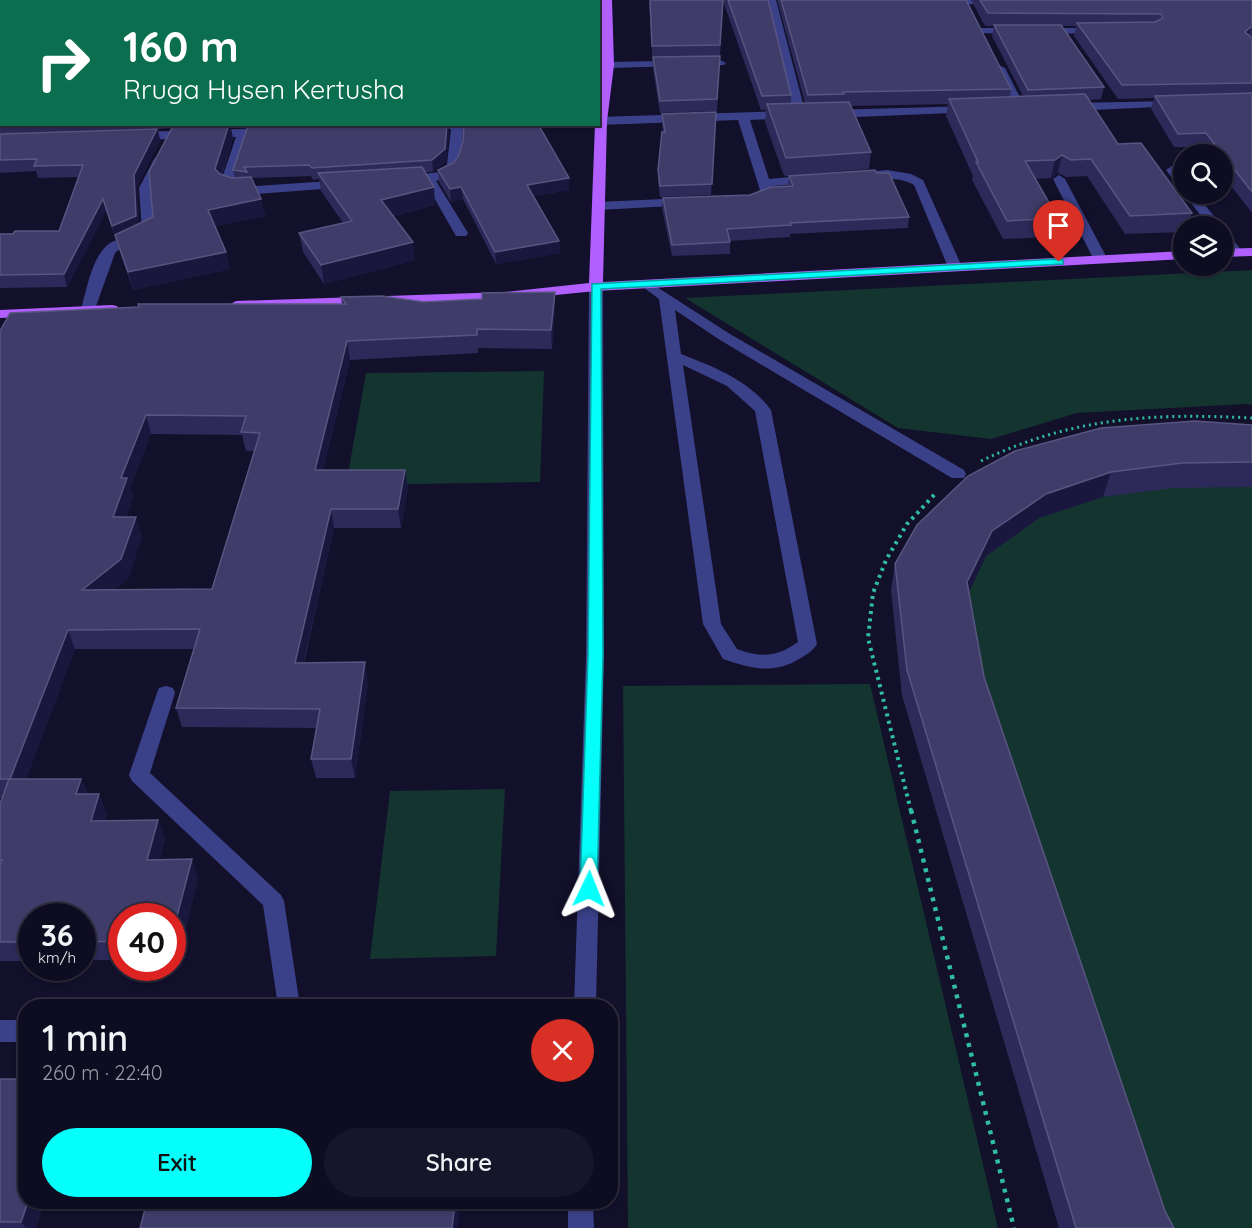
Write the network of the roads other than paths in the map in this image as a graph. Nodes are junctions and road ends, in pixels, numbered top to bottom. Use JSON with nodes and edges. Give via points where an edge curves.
{"nodes":[{"id":1,"x":586,"y":0,"type":"edge"},
{"id":2,"x":607,"y":0,"type":"edge"},
{"id":3,"x":771,"y":0,"type":"edge"},
{"id":4,"x":980,"y":0,"type":"edge"},
{"id":5,"x":974,"y":18,"type":"edge"},
{"id":6,"x":1108,"y":30,"type":"edge"},
{"id":7,"x":995,"y":60,"type":"edge"},
{"id":8,"x":720,"y":63,"type":"edge"},
{"id":9,"x":608,"y":65,"type":"junction"},
{"id":10,"x":1184,"y":104,"type":"edge"},
{"id":11,"x":1056,"y":108,"type":"edge"},
{"id":12,"x":1020,"y":109,"type":"edge"},
{"id":13,"x":985,"y":110,"type":"edge"},
{"id":14,"x":812,"y":115,"type":"junction"},
{"id":15,"x":743,"y":117,"type":"junction"},
{"id":16,"x":600,"y":121,"type":"edge"},
{"id":17,"x":457,"y":126,"type":"edge"},
{"id":18,"x":600,"y":126,"type":"edge"},
{"id":19,"x":410,"y":127,"type":"edge"},
{"id":20,"x":155,"y":130,"type":"edge"},
{"id":21,"x":286,"y":132,"type":"edge"},
{"id":22,"x":243,"y":133,"type":"junction"},
{"id":23,"x":172,"y":135,"type":"junction"},
{"id":24,"x":117,"y":137,"type":"edge"},
{"id":25,"x":855,"y":176,"type":"edge"},
{"id":26,"x":429,"y":179,"type":"junction"},
{"id":27,"x":821,"y":179,"type":"edge"},
{"id":28,"x":1059,"y":179,"type":"edge"},
{"id":29,"x":388,"y":181,"type":"edge"},
{"id":30,"x":354,"y":183,"type":"edge"},
{"id":31,"x":763,"y":183,"type":"junction"},
{"id":32,"x":737,"y":200,"type":"edge"},
{"id":33,"x":702,"y":202,"type":"edge"},
{"id":34,"x":1198,"y":204,"type":"edge"},
{"id":35,"x":598,"y":206,"type":"junction"},
{"id":36,"x":1208,"y":216,"type":"edge"},
{"id":37,"x":461,"y":233,"type":"dead end"},
{"id":38,"x":1252,"y":252,"type":"edge"},
{"id":39,"x":1233,"y":253,"type":"edge"},
{"id":40,"x":1173,"y":256,"type":"edge"},
{"id":41,"x":1101,"y":260,"type":"junction"},
{"id":42,"x":955,"y":267,"type":"junction"},
{"id":43,"x":646,"y":284,"type":"junction"},
{"id":44,"x":596,"y":286,"type":"junction"},
{"id":45,"x":666,"y":298,"type":"junction"},
{"id":46,"x":219,"y":305,"type":"edge"},
{"id":47,"x":123,"y":308,"type":"edge"},
{"id":48,"x":88,"y":309,"type":"junction"},
{"id":49,"x":0,"y":314,"type":"edge"},
{"id":50,"x":674,"y":356,"type":"junction"},
{"id":51,"x":958,"y":474,"type":"road end"},
{"id":52,"x":166,"y":693,"type":"dead end"},
{"id":53,"x":288,"y":999,"type":"edge"},
{"id":54,"x":585,"y":999,"type":"edge"},
{"id":55,"x":0,"y":1031,"type":"edge"},
{"id":56,"x":18,"y":1031,"type":"edge"},
{"id":57,"x":581,"y":1209,"type":"edge"},
{"id":58,"x":581,"y":1228,"type":"edge"}],
"edges":[{"from":1,"to":2,"type":"street"},
{"from":2,"to":9,"type":"main road"},
{"from":3,"to":14,"type":"street"},
{"from":4,"to":5,"type":"street"},
{"from":5,"to":6,"type":"street","via":[[1067,36]]},
{"from":7,"to":12,"type":"street"},
{"from":8,"to":9,"type":"street"},
{"from":9,"to":16,"type":"main road"},
{"from":10,"to":11,"type":"street","via":[[1112,101]]},
{"from":13,"to":14,"type":"street"},
{"from":14,"to":15,"type":"street"},
{"from":15,"to":16,"type":"street"},
{"from":15,"to":31,"type":"street"},
{"from":17,"to":19,"type":"street"},
{"from":17,"to":26,"type":"street","via":[[453,169],[447,175]]},
{"from":18,"to":35,"type":"main road"},
{"from":20,"to":23,"type":"street"},
{"from":20,"to":24,"type":"street"},
{"from":21,"to":22,"type":"street"},
{"from":22,"to":23,"type":"street"},
{"from":22,"to":30,"type":"street","via":[[226,184],[229,187],[256,190]]},
{"from":23,"to":48,"type":"street","via":[[145,188],[149,232],[114,246],[107,253]]},
{"from":25,"to":42,"type":"street","via":[[909,176],[918,183]]},
{"from":26,"to":29,"type":"street"},
{"from":26,"to":37,"type":"street"},
{"from":27,"to":31,"type":"street"},
{"from":28,"to":41,"type":"street"},
{"from":31,"to":32,"type":"street","via":[[767,192],[749,200]]},
{"from":33,"to":35,"type":"street"},
{"from":34,"to":36,"type":"street"},
{"from":35,"to":44,"type":"main road"},
{"from":38,"to":39,"type":"main road"},
{"from":40,"to":41,"type":"main road"},
{"from":41,"to":42,"type":"main road"},
{"from":42,"to":43,"type":"main road"},
{"from":43,"to":44,"type":"main road"},
{"from":43,"to":45,"type":"street"},
{"from":44,"to":46,"type":"main road","via":[[505,296]]},
{"from":44,"to":54,"type":"street","via":[[596,655]]},
{"from":45,"to":50,"type":"street"},
{"from":45,"to":51,"type":"street"},
{"from":47,"to":48,"type":"main road"},
{"from":48,"to":49,"type":"main road"},
{"from":50,"to":50,"type":"street","via":[[712,624],[730,654],[757,664],[788,659],[808,644],[763,410],[747,392],[720,374]]},
{"from":52,"to":53,"type":"street","via":[[140,775],[273,901]]},
{"from":55,"to":56,"type":"street"},
{"from":57,"to":58,"type":"street"}]}
